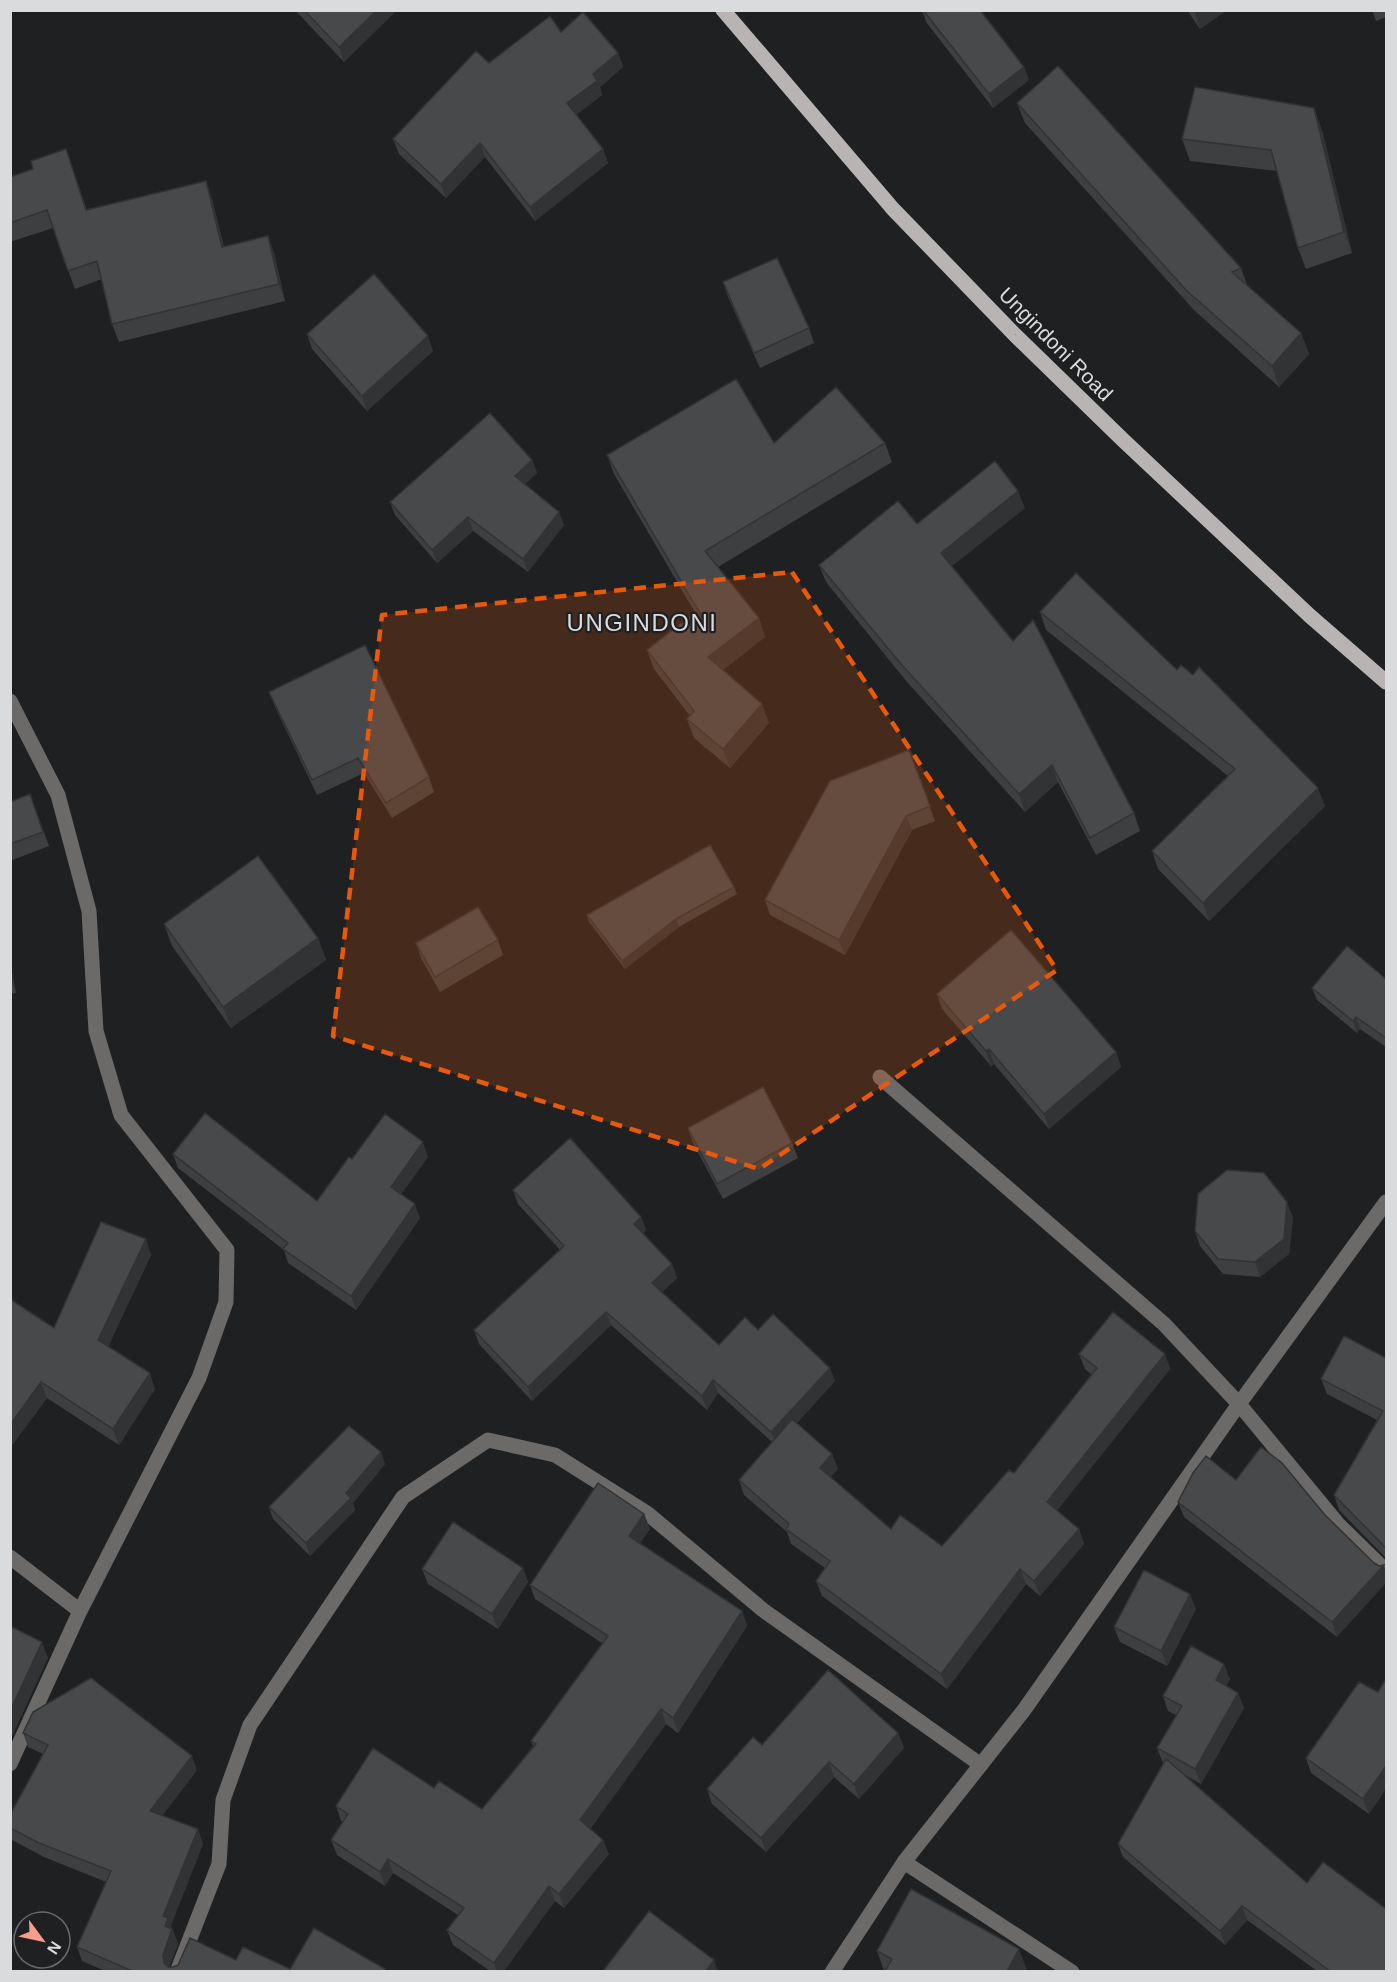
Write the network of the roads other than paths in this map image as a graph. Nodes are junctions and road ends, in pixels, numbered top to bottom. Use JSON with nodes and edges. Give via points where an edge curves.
{"nodes":[{"id":1,"x":723,"y":10,"type":"edge"},
{"id":2,"x":1386,"y":682,"type":"edge"},
{"id":3,"x":10,"y":701,"type":"edge"},
{"id":4,"x":880,"y":1077,"type":"dead end"},
{"id":5,"x":1386,"y":1202,"type":"edge"},
{"id":6,"x":1239,"y":1404,"type":"junction"},
{"id":7,"x":10,"y":1557,"type":"edge"},
{"id":8,"x":1386,"y":1571,"type":"edge"},
{"id":9,"x":80,"y":1611,"type":"junction"},
{"id":10,"x":10,"y":1764,"type":"edge"},
{"id":11,"x":981,"y":1765,"type":"junction"},
{"id":12,"x":904,"y":1862,"type":"junction"},
{"id":13,"x":177,"y":1971,"type":"edge"},
{"id":14,"x":832,"y":1971,"type":"edge"},
{"id":15,"x":1072,"y":1971,"type":"edge"}],
"edges":[{"from":1,"to":2,"type":"main road","name":"Ungindoni Road","via":[[893,209],[1007,326],[1310,616]]},
{"from":3,"to":9,"type":"street","via":[[58,795],[89,910],[96,1031],[121,1115],[227,1250],[226,1302],[199,1378]]},
{"from":4,"to":6,"type":"street","via":[[1164,1324]]},
{"from":5,"to":6,"type":"street"},
{"from":6,"to":8,"type":"street","via":[[1338,1524]]},
{"from":6,"to":11,"type":"street","via":[[1024,1710]]},
{"from":7,"to":9,"type":"street"},
{"from":9,"to":10,"type":"street"},
{"from":11,"to":12,"type":"street"},
{"from":11,"to":13,"type":"street","via":[[763,1610],[647,1513],[555,1455],[489,1440],[403,1497],[250,1725],[223,1800],[219,1864]]},
{"from":12,"to":14,"type":"street"},
{"from":12,"to":15,"type":"street"}]}
